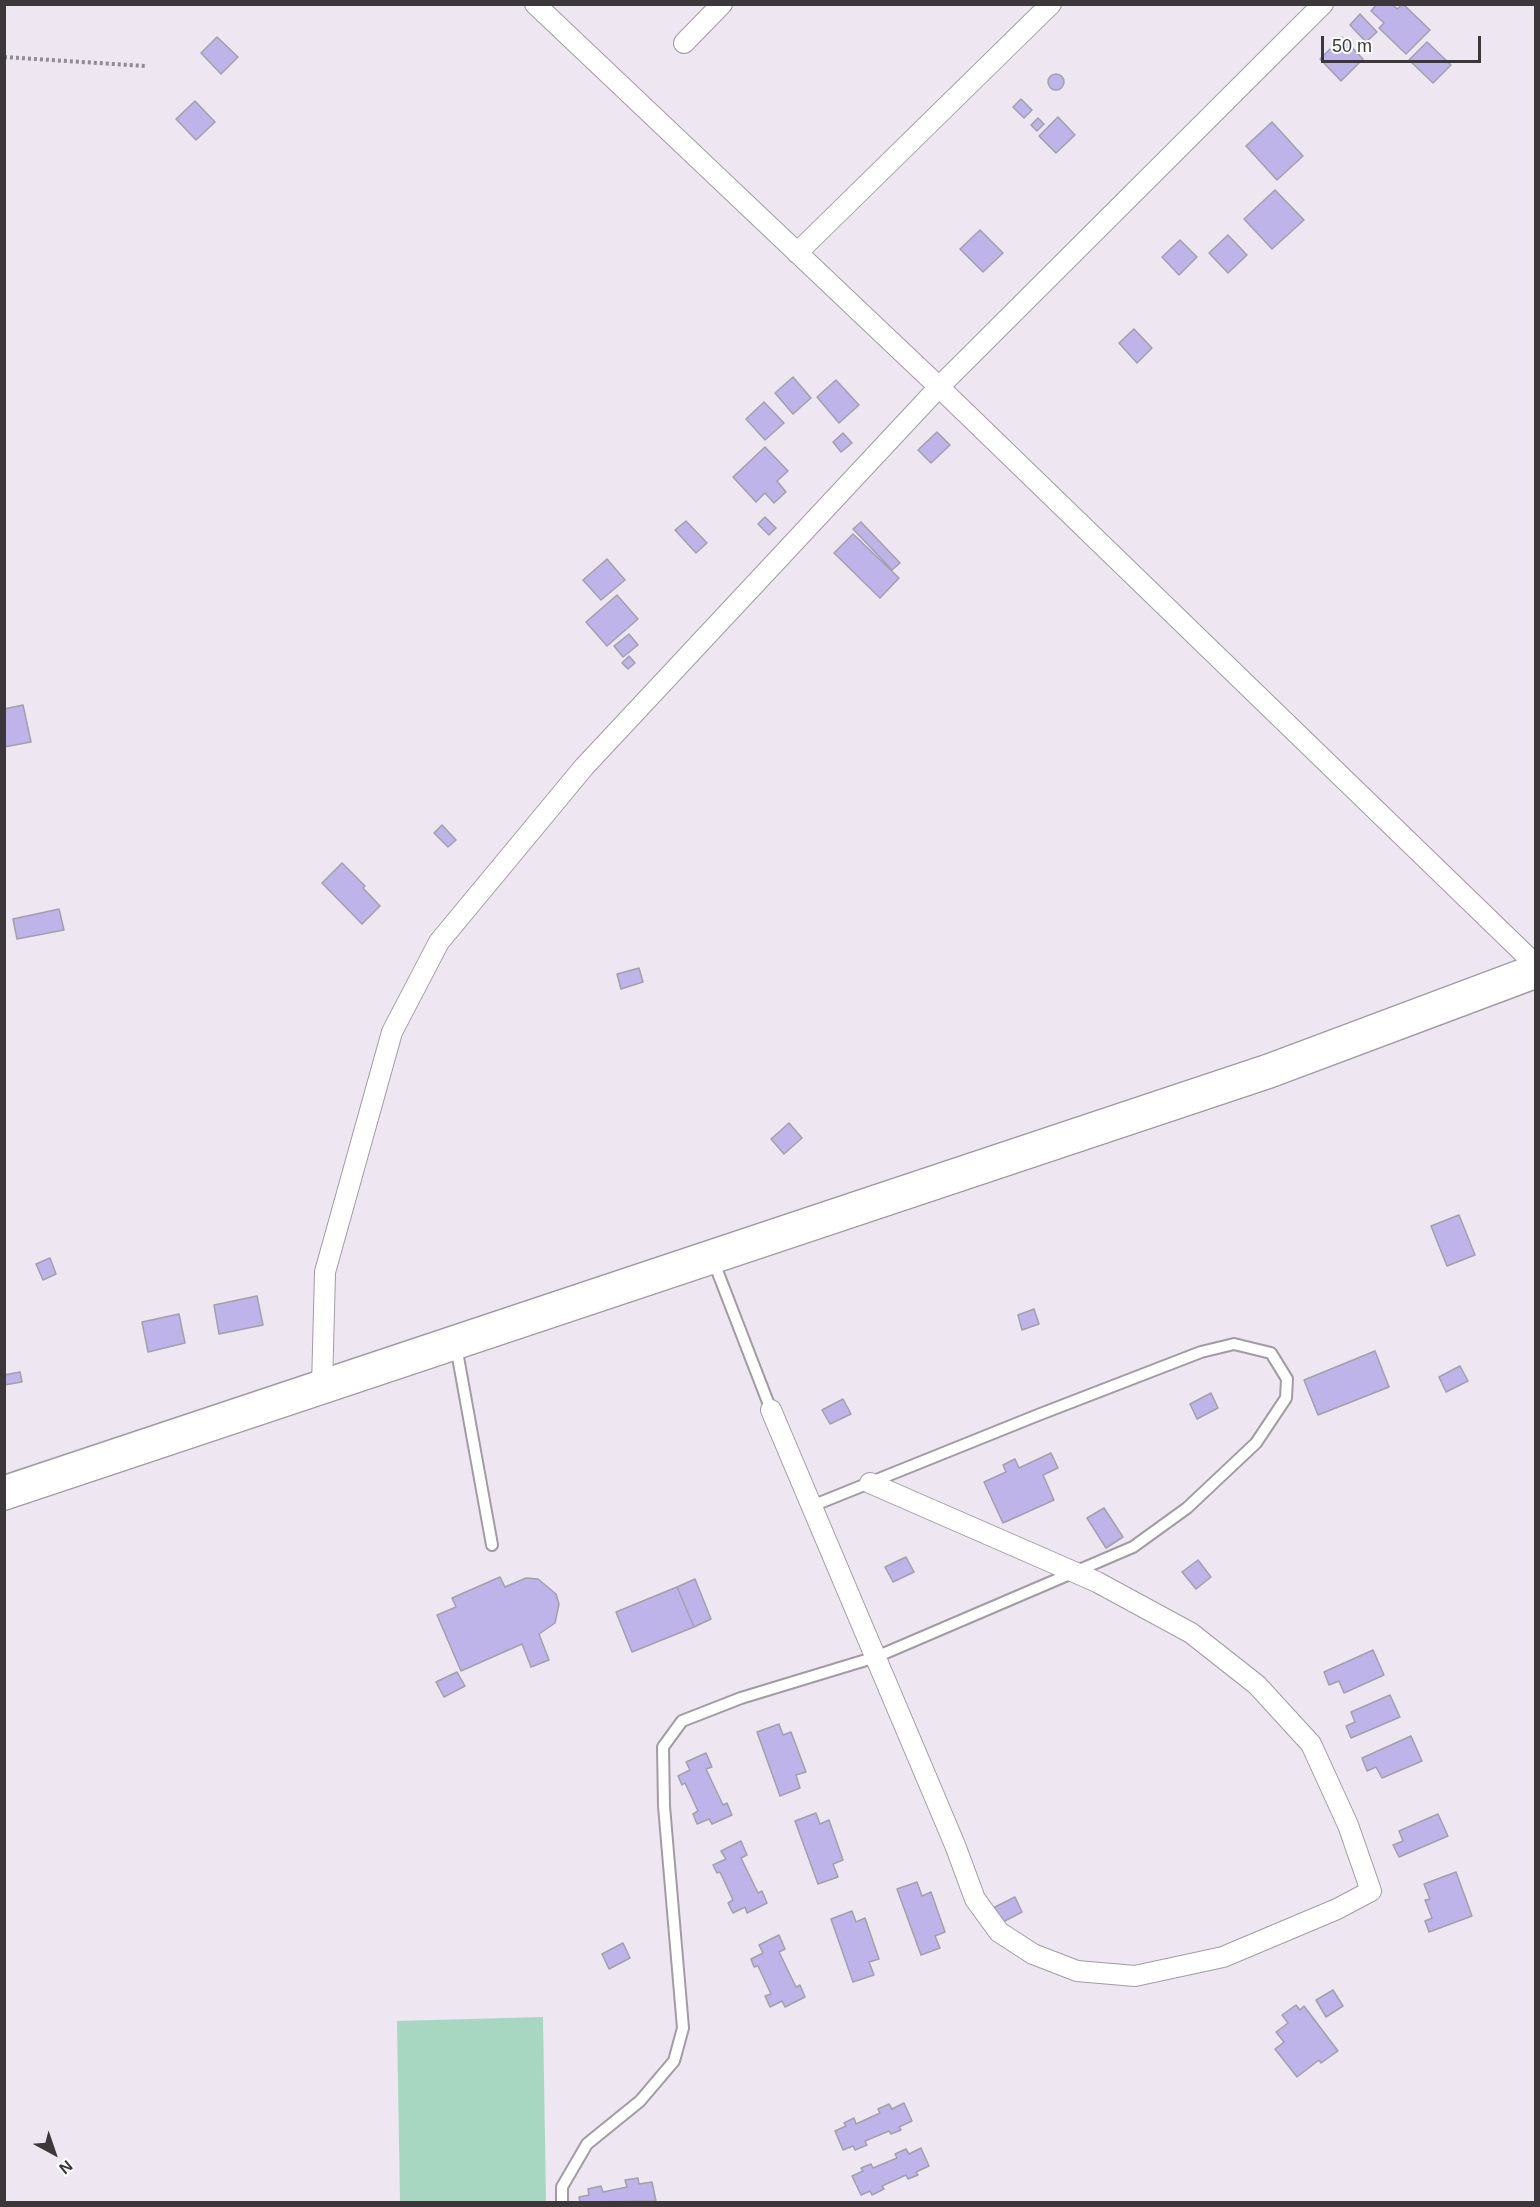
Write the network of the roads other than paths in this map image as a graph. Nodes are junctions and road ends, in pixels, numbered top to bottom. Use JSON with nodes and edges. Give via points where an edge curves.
{"nodes":[{"id":1,"x":535,"y":4,"type":"edge"},
{"id":2,"x":722,"y":4,"type":"edge"},
{"id":3,"x":1051,"y":4,"type":"edge"},
{"id":4,"x":1323,"y":4,"type":"edge"},
{"id":5,"x":684,"y":42,"type":"dead end"},
{"id":6,"x":797,"y":253,"type":"junction"},
{"id":7,"x":939,"y":387,"type":"junction"},
{"id":8,"x":1536,"y":965,"type":"edge"},
{"id":9,"x":1536,"y":971,"type":"edge"},
{"id":10,"x":711,"y":1257,"type":"junction"},
{"id":11,"x":456,"y":1343,"type":"junction"},
{"id":12,"x":322,"y":1387,"type":"junction"},
{"id":13,"x":771,"y":1410,"type":"joint"},
{"id":14,"x":870,"y":1483,"type":"junction"},
{"id":15,"x":4,"y":1493,"type":"edge"},
{"id":16,"x":812,"y":1506,"type":"junction"},
{"id":17,"x":492,"y":1545,"type":"dead end"},
{"id":18,"x":1073,"y":1573,"type":"junction"},
{"id":19,"x":876,"y":1657,"type":"junction"},
{"id":20,"x":562,"y":2202,"type":"edge"}],
"edges":[{"from":1,"to":6,"type":"street"},
{"from":2,"to":5,"type":"street"},
{"from":3,"to":6,"type":"street"},
{"from":4,"to":7,"type":"street"},
{"from":6,"to":7,"type":"street"},
{"from":7,"to":8,"type":"street"},
{"from":7,"to":12,"type":"street","via":[[584,767],[439,942],[392,1032],[325,1272]]},
{"from":9,"to":10,"type":"highway","via":[[1269,1071]]},
{"from":10,"to":11,"type":"highway"},
{"from":10,"to":13,"type":"lane"},
{"from":11,"to":12,"type":"highway"},
{"from":11,"to":17,"type":"lane"},
{"from":12,"to":15,"type":"highway"},
{"from":13,"to":16,"type":"street"},
{"from":14,"to":16,"type":"lane"},
{"from":14,"to":18,"type":"street"},
{"from":14,"to":18,"type":"lane","via":[[1201,1352],[1234,1344],[1270,1353],[1287,1379],[1286,1398],[1256,1443],[1187,1508],[1134,1547]]},
{"from":16,"to":19,"type":"street"},
{"from":18,"to":19,"type":"lane"},
{"from":18,"to":19,"type":"street","via":[[1191,1634],[1257,1685],[1311,1744],[1348,1825],[1371,1891],[1223,1957],[1134,1976],[1077,1971],[1033,1954],[999,1932],[975,1899]]},
{"from":19,"to":20,"type":"lane","via":[[741,1698],[682,1721],[663,1747],[664,1806],[684,2028],[674,2061],[640,2101],[587,2144],[562,2187]]}]}
